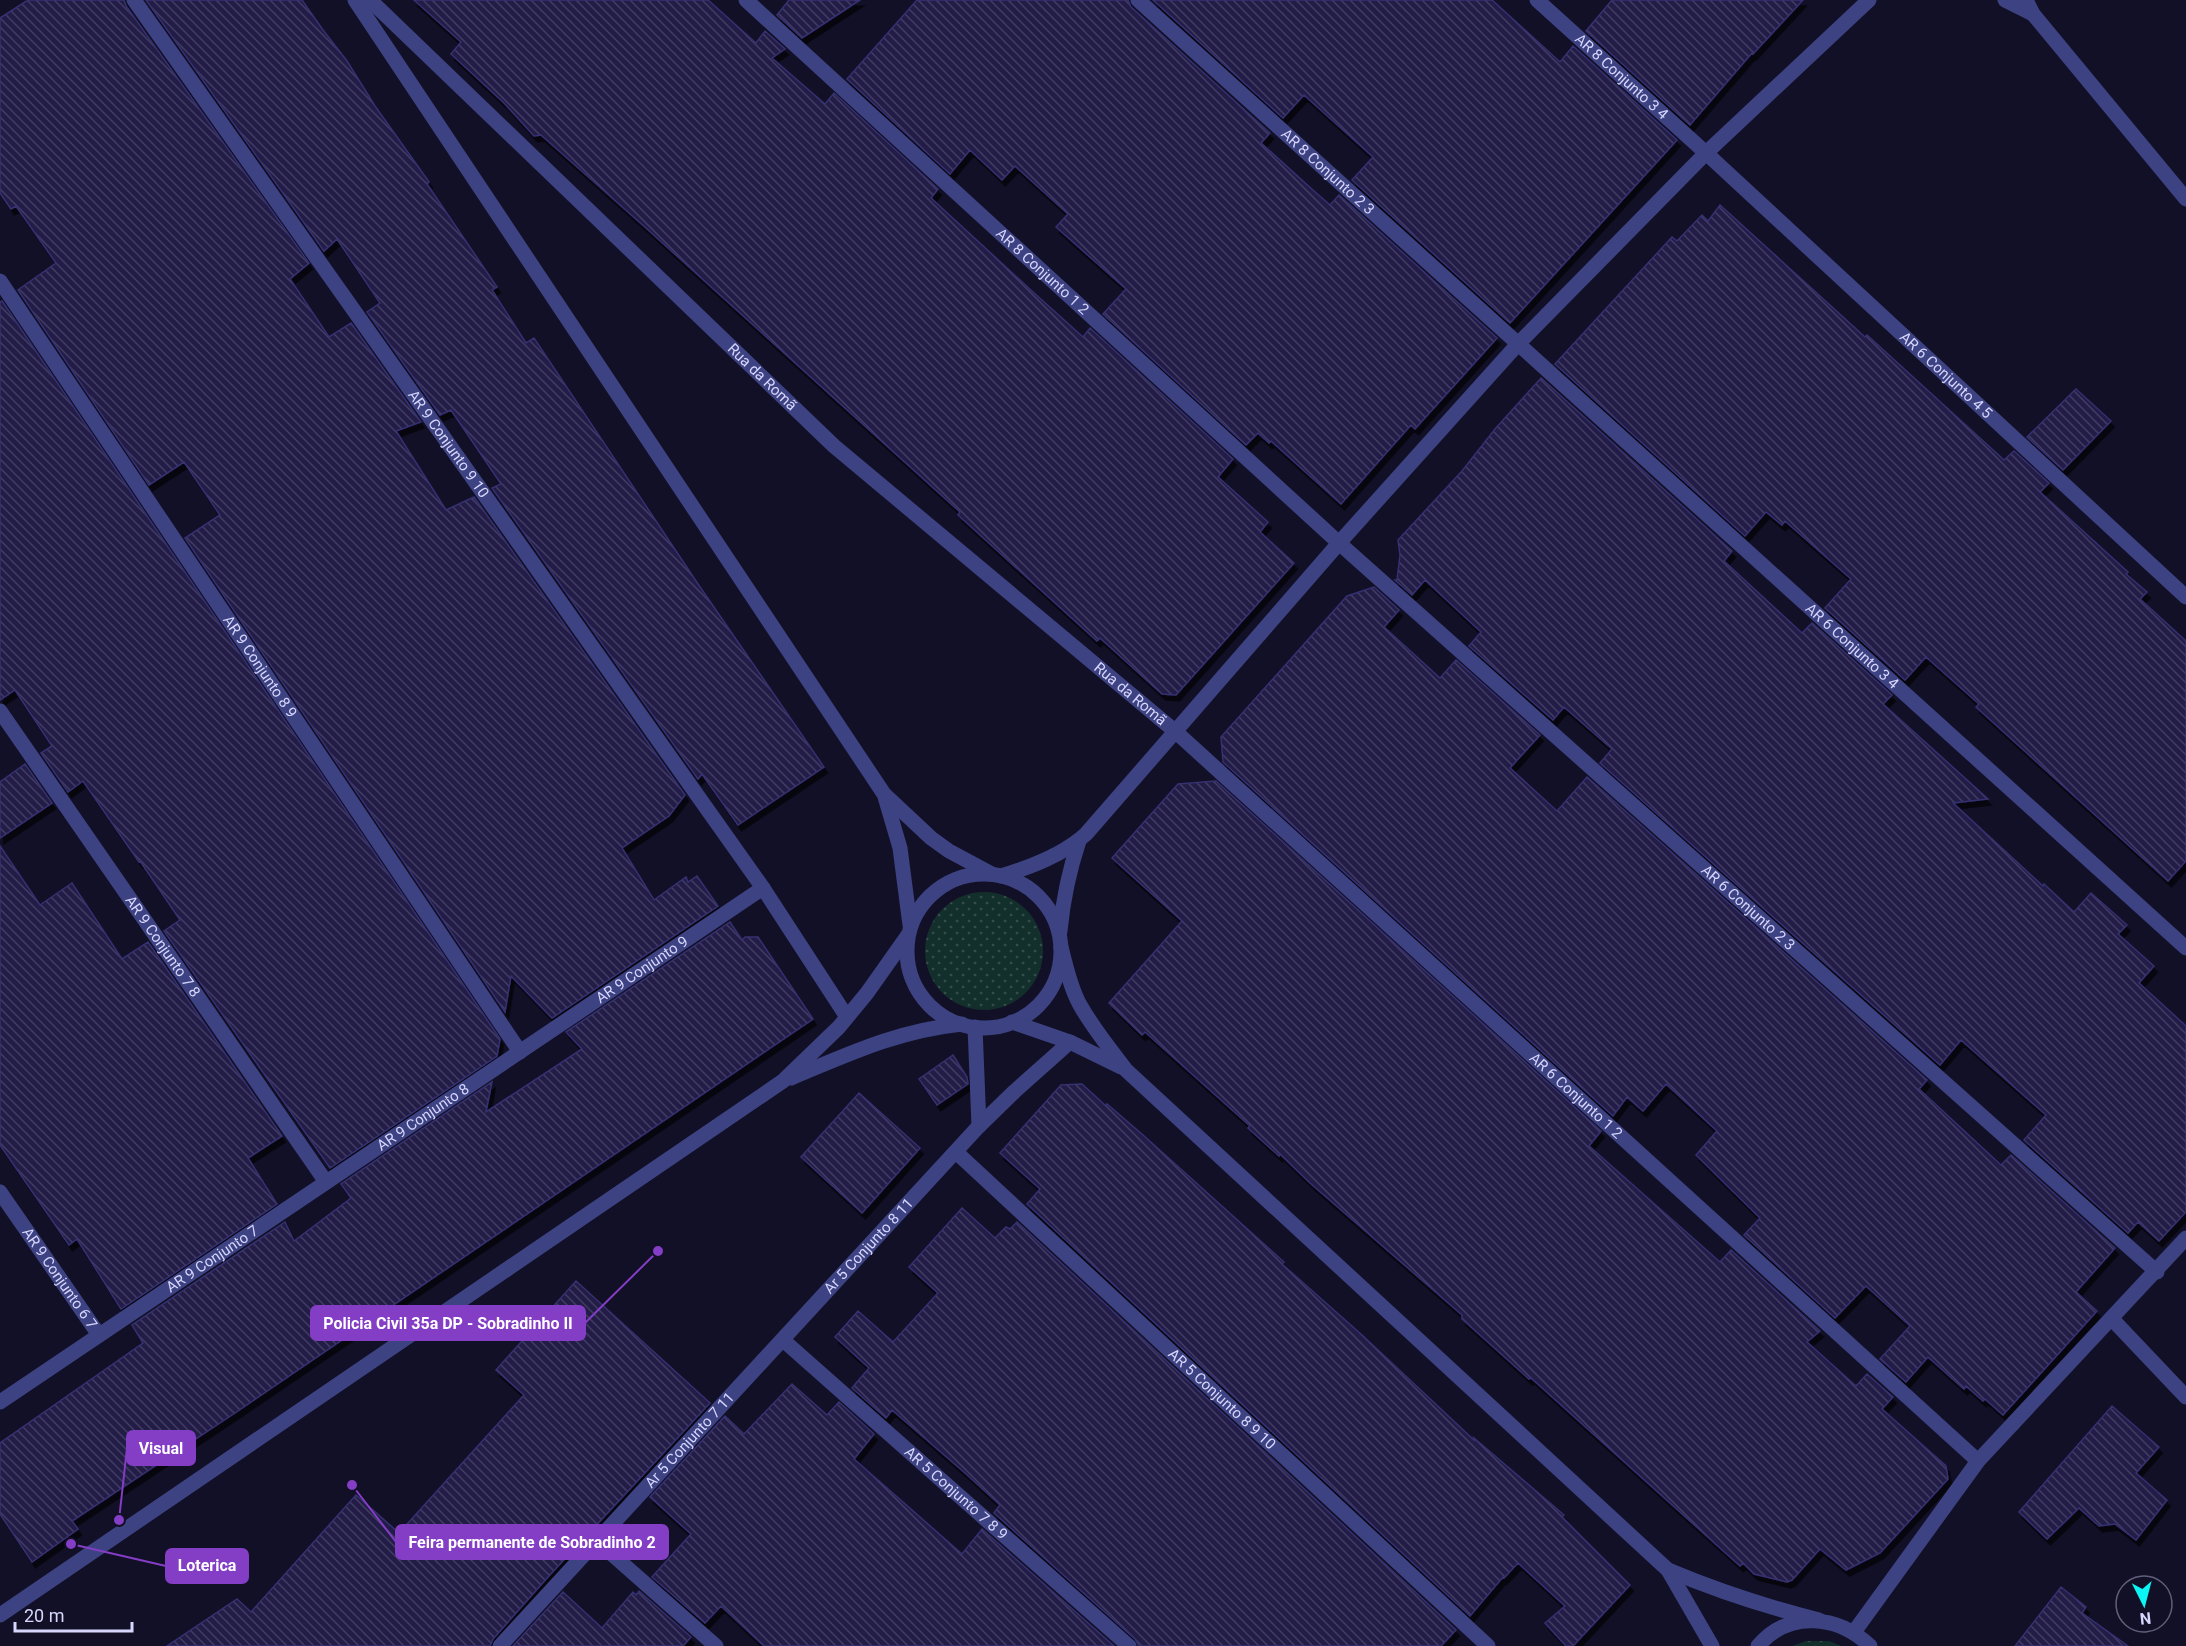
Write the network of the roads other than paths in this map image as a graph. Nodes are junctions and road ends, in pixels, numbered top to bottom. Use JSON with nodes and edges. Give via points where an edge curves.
{"nodes":[{"id":1,"x":134,"y":0,"type":"edge"},
{"id":2,"x":355,"y":0,"type":"edge"},
{"id":3,"x":370,"y":0,"type":"edge"},
{"id":4,"x":746,"y":0,"type":"edge"},
{"id":5,"x":1138,"y":0,"type":"edge"},
{"id":6,"x":1537,"y":0,"type":"edge"},
{"id":7,"x":1869,"y":0,"type":"edge"},
{"id":8,"x":2005,"y":0,"type":"edge"},
{"id":9,"x":2026,"y":0,"type":"edge"},
{"id":10,"x":2033,"y":14,"type":"junction"},
{"id":11,"x":1706,"y":153,"type":"junction"},
{"id":12,"x":2186,"y":199,"type":"edge"},
{"id":13,"x":0,"y":281,"type":"edge"},
{"id":14,"x":1517,"y":345,"type":"junction"},
{"id":15,"x":1339,"y":543,"type":"junction"},
{"id":16,"x":2186,"y":597,"type":"edge"},
{"id":17,"x":0,"y":711,"type":"edge"},
{"id":18,"x":1176,"y":732,"type":"junction"},
{"id":19,"x":884,"y":794,"type":"junction"},
{"id":20,"x":1079,"y":841,"type":"junction"},
{"id":21,"x":997,"y":875,"type":"junction"},
{"id":22,"x":763,"y":888,"type":"junction"},
{"id":23,"x":909,"y":930,"type":"junction"},
{"id":24,"x":1060,"y":941,"type":"junction"},
{"id":25,"x":2186,"y":948,"type":"edge"},
{"id":26,"x":847,"y":1017,"type":"junction"},
{"id":27,"x":1012,"y":1022,"type":"junction"},
{"id":28,"x":968,"y":1026,"type":"junction"},
{"id":29,"x":1070,"y":1042,"type":"junction"},
{"id":30,"x":520,"y":1052,"type":"junction"},
{"id":31,"x":1126,"y":1070,"type":"junction"},
{"id":32,"x":783,"y":1081,"type":"junction"},
{"id":33,"x":979,"y":1126,"type":"junction"},
{"id":34,"x":956,"y":1152,"type":"junction"},
{"id":35,"x":326,"y":1182,"type":"junction"},
{"id":36,"x":0,"y":1192,"type":"edge"},
{"id":37,"x":2186,"y":1239,"type":"edge"},
{"id":38,"x":2157,"y":1272,"type":"junction"},
{"id":39,"x":2112,"y":1319,"type":"junction"},
{"id":40,"x":99,"y":1335,"type":"junction"},
{"id":41,"x":783,"y":1340,"type":"junction"},
{"id":42,"x":2186,"y":1396,"type":"edge"},
{"id":43,"x":0,"y":1402,"type":"edge"},
{"id":44,"x":1978,"y":1461,"type":"junction"},
{"id":45,"x":597,"y":1541,"type":"junction"},
{"id":46,"x":1668,"y":1570,"type":"junction"},
{"id":47,"x":0,"y":1615,"type":"edge"},
{"id":48,"x":1819,"y":1620,"type":"junction"},
{"id":49,"x":1854,"y":1632,"type":"junction"},
{"id":50,"x":500,"y":1646,"type":"edge"},
{"id":51,"x":716,"y":1646,"type":"edge"},
{"id":52,"x":1130,"y":1646,"type":"edge"},
{"id":53,"x":1488,"y":1646,"type":"edge"},
{"id":54,"x":1712,"y":1646,"type":"edge"},
{"id":55,"x":1758,"y":1646,"type":"edge"},
{"id":56,"x":1870,"y":1646,"type":"edge"}],
"edges":[{"from":1,"to":22,"type":"street","name":"AR 9 Conjunto 9 10"},
{"from":2,"to":19,"type":"street"},
{"from":3,"to":18,"type":"street","name":"Rua da Romã","via":[[834,446]]},
{"from":4,"to":15,"type":"street","name":"AR 8 Conjunto 1 2"},
{"from":5,"to":14,"type":"street","name":"AR 8 Conjunto 2 3"},
{"from":6,"to":11,"type":"street","name":"AR 8 Conjunto 3 4"},
{"from":7,"to":11,"type":"street"},
{"from":8,"to":10,"type":"street"},
{"from":9,"to":10,"type":"street"},
{"from":10,"to":12,"type":"street"},
{"from":11,"to":14,"type":"street"},
{"from":11,"to":16,"type":"street","name":"AR 6 Conjunto 4 5"},
{"from":13,"to":30,"type":"street","name":"AR 9 Conjunto 8 9"},
{"from":14,"to":15,"type":"street"},
{"from":14,"to":25,"type":"street","name":"AR 6 Conjunto 3 4"},
{"from":15,"to":18,"type":"street"},
{"from":15,"to":38,"type":"street","name":"AR 6 Conjunto 2 3"},
{"from":17,"to":35,"type":"street","name":"AR 9 Conjunto 7 8"},
{"from":18,"to":20,"type":"street"},
{"from":18,"to":44,"type":"street","name":"AR 6 Conjunto 1 2"},
{"from":19,"to":21,"type":"street","via":[[931,838]]},
{"from":19,"to":23,"type":"street","via":[[900,848]]},
{"from":20,"to":21,"type":"street","via":[[1033,865]]},
{"from":20,"to":24,"type":"street","via":[[1062,905]]},
{"from":21,"to":23,"type":"street","via":[[972,875],[951,881],[920,907]]},
{"from":21,"to":24,"type":"street","via":[[1028,888],[1049,909]]},
{"from":22,"to":26,"type":"street","name":"AR 9 Conjunto 9 10"},
{"from":22,"to":30,"type":"street","name":"AR 9 Conjunto 9"},
{"from":23,"to":26,"type":"street"},
{"from":23,"to":28,"type":"street","via":[[907,957],[912,980],[941,1015]]},
{"from":24,"to":27,"type":"street","via":[[1058,970],[1049,992],[1033,1010]]},
{"from":24,"to":31,"type":"street","via":[[1079,1004]]},
{"from":26,"to":32,"type":"street"},
{"from":27,"to":28,"type":"street","via":[[994,1027]]},
{"from":27,"to":29,"type":"street"},
{"from":28,"to":32,"type":"street","via":[[929,1028],[892,1037]]},
{"from":28,"to":33,"type":"street"},
{"from":29,"to":31,"type":"street"},
{"from":29,"to":33,"type":"street","name":"Ar 5 Conjunto 8 11"},
{"from":30,"to":35,"type":"street","name":"AR 9 Conjunto 8"},
{"from":31,"to":46,"type":"street"},
{"from":32,"to":47,"type":"street"},
{"from":33,"to":34,"type":"street","name":"Ar 5 Conjunto 8 11"},
{"from":34,"to":41,"type":"street","name":"Ar 5 Conjunto 8 11"},
{"from":34,"to":53,"type":"street","name":"AR 5 Conjunto 8 9 10"},
{"from":35,"to":40,"type":"street","name":"AR 9 Conjunto 7"},
{"from":36,"to":40,"type":"street","name":"AR 9 Conjunto 6 7"},
{"from":37,"to":38,"type":"street"},
{"from":38,"to":39,"type":"street"},
{"from":39,"to":42,"type":"street"},
{"from":39,"to":44,"type":"street"},
{"from":40,"to":43,"type":"street","name":"AR 9 Conjunto 7"},
{"from":41,"to":45,"type":"street","name":"Ar 5 Conjunto 7 11"},
{"from":41,"to":52,"type":"street","name":"AR 5 Conjunto 7 8 9"},
{"from":44,"to":49,"type":"street"},
{"from":45,"to":50,"type":"street","name":"Ar 5 Conjunto 7 11"},
{"from":45,"to":51,"type":"street"},
{"from":46,"to":48,"type":"street","via":[[1767,1608]]},
{"from":46,"to":54,"type":"street"},
{"from":48,"to":49,"type":"street"},
{"from":48,"to":55,"type":"street","via":[[1791,1624],[1766,1637]]},
{"from":49,"to":56,"type":"street"}]}
